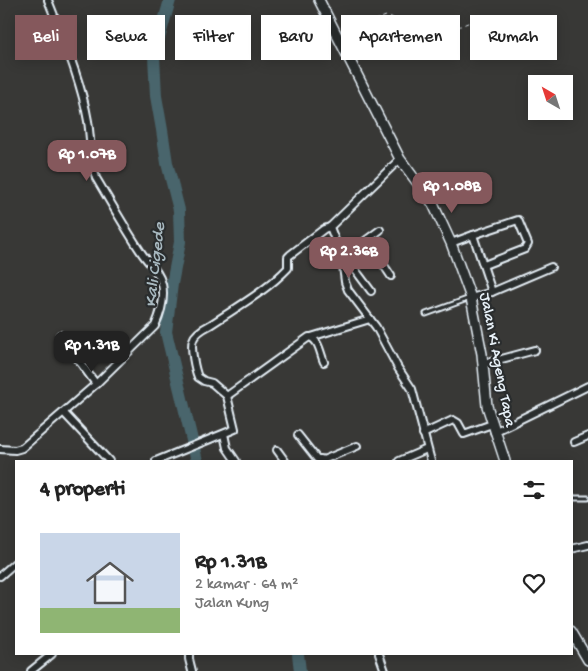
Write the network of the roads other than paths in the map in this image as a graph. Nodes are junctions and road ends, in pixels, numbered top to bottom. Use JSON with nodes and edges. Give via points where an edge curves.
{"nodes":[{"id":1,"x":48,"y":0,"type":"edge"},
{"id":2,"x":319,"y":0,"type":"edge"},
{"id":3,"x":400,"y":159,"type":"junction"},
{"id":4,"x":330,"y":227,"type":"junction"},
{"id":5,"x":380,"y":230,"type":"dead end"},
{"id":6,"x":474,"y":235,"type":"junction"},
{"id":7,"x":367,"y":240,"type":"junction"},
{"id":8,"x":451,"y":243,"type":"junction"},
{"id":9,"x":343,"y":257,"type":"junction"},
{"id":10,"x":484,"y":265,"type":"junction"},
{"id":11,"x":552,"y":267,"type":"dead end"},
{"id":12,"x":391,"y":276,"type":"dead end"},
{"id":13,"x":371,"y":291,"type":"dead end"},
{"id":14,"x":492,"y":292,"type":"junction"},
{"id":15,"x":470,"y":298,"type":"junction"},
{"id":16,"x":426,"y":314,"type":"dead end"},
{"id":17,"x":370,"y":319,"type":"junction"},
{"id":18,"x":60,"y":335,"type":"dead end"},
{"id":19,"x":311,"y":337,"type":"junction"},
{"id":20,"x":535,"y":350,"type":"dead end"},
{"id":21,"x":324,"y":362,"type":"dead end"},
{"id":22,"x":483,"y":364,"type":"junction"},
{"id":23,"x":96,"y":384,"type":"junction"},
{"id":24,"x":588,"y":386,"type":"edge"},
{"id":25,"x":227,"y":396,"type":"junction"},
{"id":26,"x":64,"y":413,"type":"junction"},
{"id":27,"x":493,"y":428,"type":"junction"},
{"id":28,"x":224,"y":434,"type":"junction"},
{"id":29,"x":423,"y":434,"type":"junction"},
{"id":30,"x":298,"y":436,"type":"dead end"},
{"id":31,"x":588,"y":436,"type":"edge"},
{"id":32,"x":574,"y":442,"type":"dead end"},
{"id":33,"x":356,"y":446,"type":"dead end"},
{"id":34,"x":0,"y":449,"type":"edge"},
{"id":35,"x":427,"y":449,"type":"junction"},
{"id":36,"x":277,"y":450,"type":"dead end"},
{"id":37,"x":108,"y":460,"type":"edge"},
{"id":38,"x":158,"y":460,"type":"edge"},
{"id":39,"x":235,"y":460,"type":"edge"},
{"id":40,"x":284,"y":460,"type":"edge"},
{"id":41,"x":320,"y":460,"type":"edge"},
{"id":42,"x":401,"y":460,"type":"edge"},
{"id":43,"x":432,"y":460,"type":"edge"},
{"id":44,"x":505,"y":460,"type":"edge"},
{"id":45,"x":573,"y":498,"type":"edge"},
{"id":46,"x":588,"y":498,"type":"edge"},
{"id":47,"x":588,"y":545,"type":"edge"},
{"id":48,"x":573,"y":549,"type":"edge"},
{"id":49,"x":15,"y":563,"type":"edge"},
{"id":50,"x":0,"y":576,"type":"edge"},
{"id":51,"x":573,"y":634,"type":"edge"},
{"id":52,"x":51,"y":655,"type":"edge"},
{"id":53,"x":190,"y":655,"type":"edge"},
{"id":54,"x":378,"y":655,"type":"edge"},
{"id":55,"x":588,"y":660,"type":"edge"},
{"id":56,"x":31,"y":671,"type":"edge"},
{"id":57,"x":192,"y":671,"type":"edge"},
{"id":58,"x":385,"y":671,"type":"edge"}],
"edges":[{"from":1,"to":23,"type":"street","via":[[88,121],[96,178],[142,253],[157,271],[162,285],[163,294],[155,326]]},
{"from":2,"to":3,"type":"street","name":"Jalan Ki Ageng Tapa"},
{"from":3,"to":4,"type":"street"},
{"from":3,"to":8,"type":"street","name":"Jalan Ki Ageng Tapa","via":[[433,204]]},
{"from":4,"to":9,"type":"street"},
{"from":4,"to":25,"type":"street","via":[[290,255],[288,268],[275,280],[193,338],[198,377],[212,382]]},
{"from":5,"to":7,"type":"street"},
{"from":6,"to":8,"type":"street"},
{"from":6,"to":10,"type":"street"},
{"from":6,"to":10,"type":"street","via":[[518,220],[528,244]]},
{"from":7,"to":9,"type":"street"},
{"from":7,"to":12,"type":"street"},
{"from":8,"to":15,"type":"street","name":"Jalan Ki Ageng Tapa"},
{"from":9,"to":13,"type":"street"},
{"from":9,"to":17,"type":"street","via":[[348,290]]},
{"from":10,"to":14,"type":"street"},
{"from":11,"to":14,"type":"street"},
{"from":14,"to":15,"type":"street"},
{"from":15,"to":16,"type":"lane"},
{"from":15,"to":22,"type":"street","name":"Jalan Ki Ageng Tapa"},
{"from":17,"to":19,"type":"street"},
{"from":17,"to":29,"type":"street","via":[[412,389]]},
{"from":18,"to":23,"type":"street"},
{"from":19,"to":21,"type":"street","via":[[316,341]]},
{"from":19,"to":25,"type":"street"},
{"from":20,"to":22,"type":"street"},
{"from":22,"to":27,"type":"street","name":"Jalan Ki Ageng Tapa","via":[[487,406]]},
{"from":23,"to":26,"type":"street"},
{"from":24,"to":27,"type":"street"},
{"from":25,"to":28,"type":"street","via":[[236,428]]},
{"from":26,"to":34,"type":"street","via":[[22,448]]},
{"from":26,"to":37,"type":"street"},
{"from":27,"to":29,"type":"street","via":[[464,434],[453,420]]},
{"from":27,"to":44,"type":"street","name":"Jalan Ki Ageng Tapa"},
{"from":28,"to":38,"type":"street"},
{"from":28,"to":39,"type":"street","via":[[227,448]]},
{"from":29,"to":35,"type":"street"},
{"from":30,"to":41,"type":"street"},
{"from":31,"to":32,"type":"street"},
{"from":33,"to":41,"type":"street"},
{"from":35,"to":42,"type":"street"},
{"from":35,"to":43,"type":"street"},
{"from":36,"to":40,"type":"street"},
{"from":45,"to":46,"type":"lane"},
{"from":47,"to":48,"type":"street"},
{"from":49,"to":50,"type":"street"},
{"from":51,"to":55,"type":"street"},
{"from":52,"to":56,"type":"street"},
{"from":53,"to":57,"type":"street"},
{"from":54,"to":58,"type":"street"}]}
